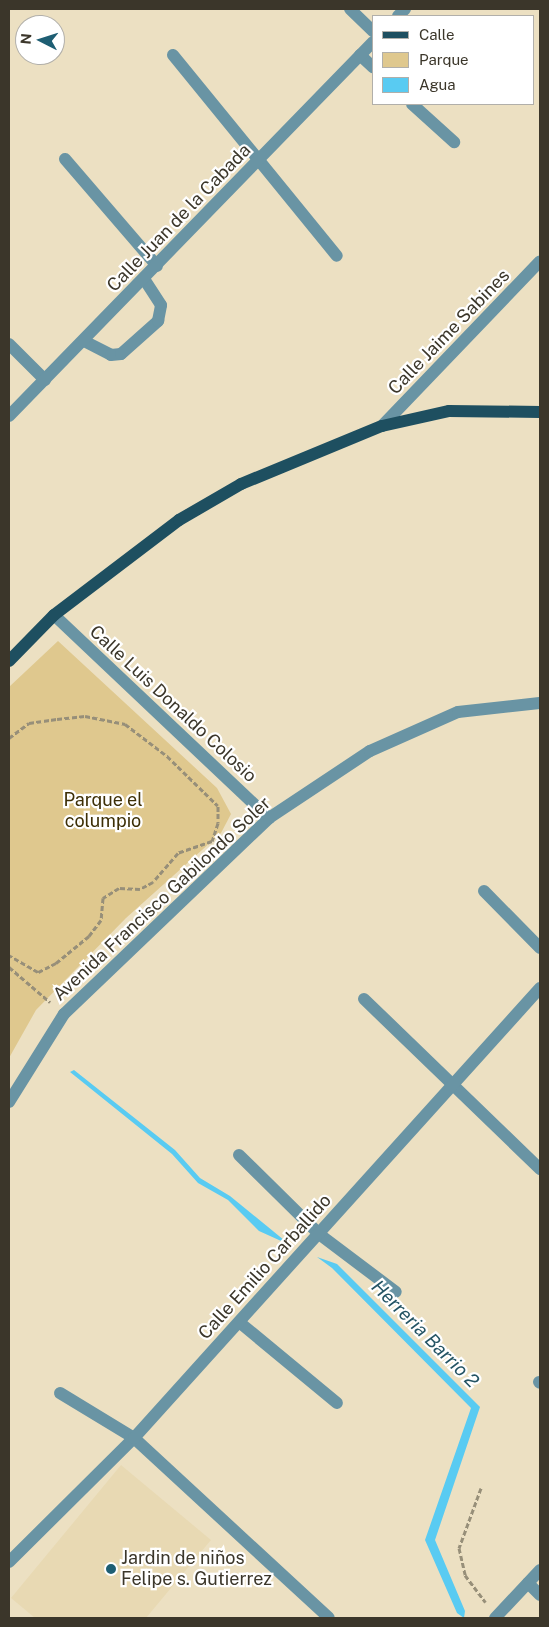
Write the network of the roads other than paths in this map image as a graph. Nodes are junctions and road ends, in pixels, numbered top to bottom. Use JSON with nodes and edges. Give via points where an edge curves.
{"nodes":[{"id":1,"x":350,"y":9,"type":"edge"},
{"id":2,"x":372,"y":30,"type":"edge"},
{"id":3,"x":372,"y":43,"type":"edge"},
{"id":4,"x":173,"y":55,"type":"dead end"},
{"id":5,"x":360,"y":55,"type":"junction"},
{"id":6,"x":372,"y":66,"type":"edge"},
{"id":7,"x":413,"y":105,"type":"edge"},
{"id":8,"x":454,"y":142,"type":"dead end"},
{"id":9,"x":65,"y":159,"type":"dead end"},
{"id":10,"x":259,"y":162,"type":"junction"},
{"id":11,"x":337,"y":256,"type":"dead end"},
{"id":12,"x":540,"y":261,"type":"edge"},
{"id":13,"x":158,"y":266,"type":"junction"},
{"id":14,"x":144,"y":280,"type":"junction"},
{"id":15,"x":84,"y":341,"type":"junction"},
{"id":16,"x":9,"y":344,"type":"edge"},
{"id":17,"x":45,"y":380,"type":"junction"},
{"id":18,"x":540,"y":412,"type":"edge"},
{"id":19,"x":9,"y":416,"type":"edge"},
{"id":20,"x":382,"y":426,"type":"junction"},
{"id":21,"x":54,"y":615,"type":"junction"},
{"id":22,"x":9,"y":661,"type":"edge"},
{"id":23,"x":540,"y":703,"type":"edge"},
{"id":24,"x":269,"y":818,"type":"junction"},
{"id":25,"x":484,"y":891,"type":"dead end"},
{"id":26,"x":540,"y":948,"type":"edge"},
{"id":27,"x":540,"y":988,"type":"edge"},
{"id":28,"x":364,"y":999,"type":"dead end"},
{"id":29,"x":452,"y":1086,"type":"junction"},
{"id":30,"x":9,"y":1102,"type":"edge"},
{"id":31,"x":239,"y":1155,"type":"dead end"},
{"id":32,"x":540,"y":1169,"type":"edge"},
{"id":33,"x":318,"y":1234,"type":"junction"},
{"id":34,"x":396,"y":1292,"type":"dead end"},
{"id":35,"x":239,"y":1322,"type":"junction"},
{"id":36,"x":60,"y":1393,"type":"dead end"},
{"id":37,"x":337,"y":1403,"type":"dead end"},
{"id":38,"x":134,"y":1438,"type":"junction"},
{"id":39,"x":9,"y":1562,"type":"edge"},
{"id":40,"x":540,"y":1570,"type":"edge"},
{"id":41,"x":528,"y":1583,"type":"junction"},
{"id":42,"x":540,"y":1595,"type":"edge"},
{"id":43,"x":328,"y":1618,"type":"edge"},
{"id":44,"x":495,"y":1618,"type":"edge"}],
"edges":[{"from":1,"to":2,"type":"street"},
{"from":3,"to":5,"type":"street","name":"Calle Juan de la Cabada"},
{"from":4,"to":10,"type":"street"},
{"from":5,"to":6,"type":"street"},
{"from":5,"to":10,"type":"street","name":"Calle Juan de la Cabada"},
{"from":7,"to":8,"type":"street"},
{"from":9,"to":13,"type":"street"},
{"from":10,"to":11,"type":"street"},
{"from":10,"to":13,"type":"street","name":"Calle Juan de la Cabada"},
{"from":12,"to":20,"type":"street","name":"Calle Jaime Sabines"},
{"from":13,"to":14,"type":"street","name":"Calle Juan de la Cabada"},
{"from":14,"to":15,"type":"street","name":"Calle Juan de la Cabada"},
{"from":14,"to":15,"type":"street","via":[[161,305],[158,321],[121,354],[111,355]]},
{"from":15,"to":17,"type":"street","name":"Calle Juan de la Cabada"},
{"from":16,"to":17,"type":"street"},
{"from":17,"to":19,"type":"street","name":"Calle Juan de la Cabada"},
{"from":18,"to":20,"type":"main road","via":[[448,412]]},
{"from":20,"to":21,"type":"main road","via":[[241,484],[179,520]]},
{"from":21,"to":22,"type":"main road"},
{"from":21,"to":24,"type":"street","name":"Calle Luis Donaldo Colosio"},
{"from":23,"to":24,"type":"street","name":"Avenida Francisco Gabilondo Soler","via":[[458,712],[370,751]]},
{"from":24,"to":30,"type":"street","name":"Avenida Francisco Gabilondo Soler","via":[[64,1014]]},
{"from":25,"to":26,"type":"street"},
{"from":27,"to":29,"type":"street","name":"Calle Emilio Carballido"},
{"from":28,"to":29,"type":"street"},
{"from":29,"to":32,"type":"street"},
{"from":29,"to":33,"type":"street","name":"Calle Emilio Carballido"},
{"from":31,"to":33,"type":"street"},
{"from":33,"to":34,"type":"street"},
{"from":33,"to":35,"type":"street","name":"Calle Emilio Carballido"},
{"from":35,"to":37,"type":"street"},
{"from":35,"to":38,"type":"street","name":"Calle Emilio Carballido"},
{"from":36,"to":38,"type":"street"},
{"from":38,"to":39,"type":"street","name":"Calle Emilio Carballido"},
{"from":38,"to":43,"type":"street"},
{"from":40,"to":41,"type":"street"},
{"from":41,"to":42,"type":"street"},
{"from":41,"to":44,"type":"street"}]}
